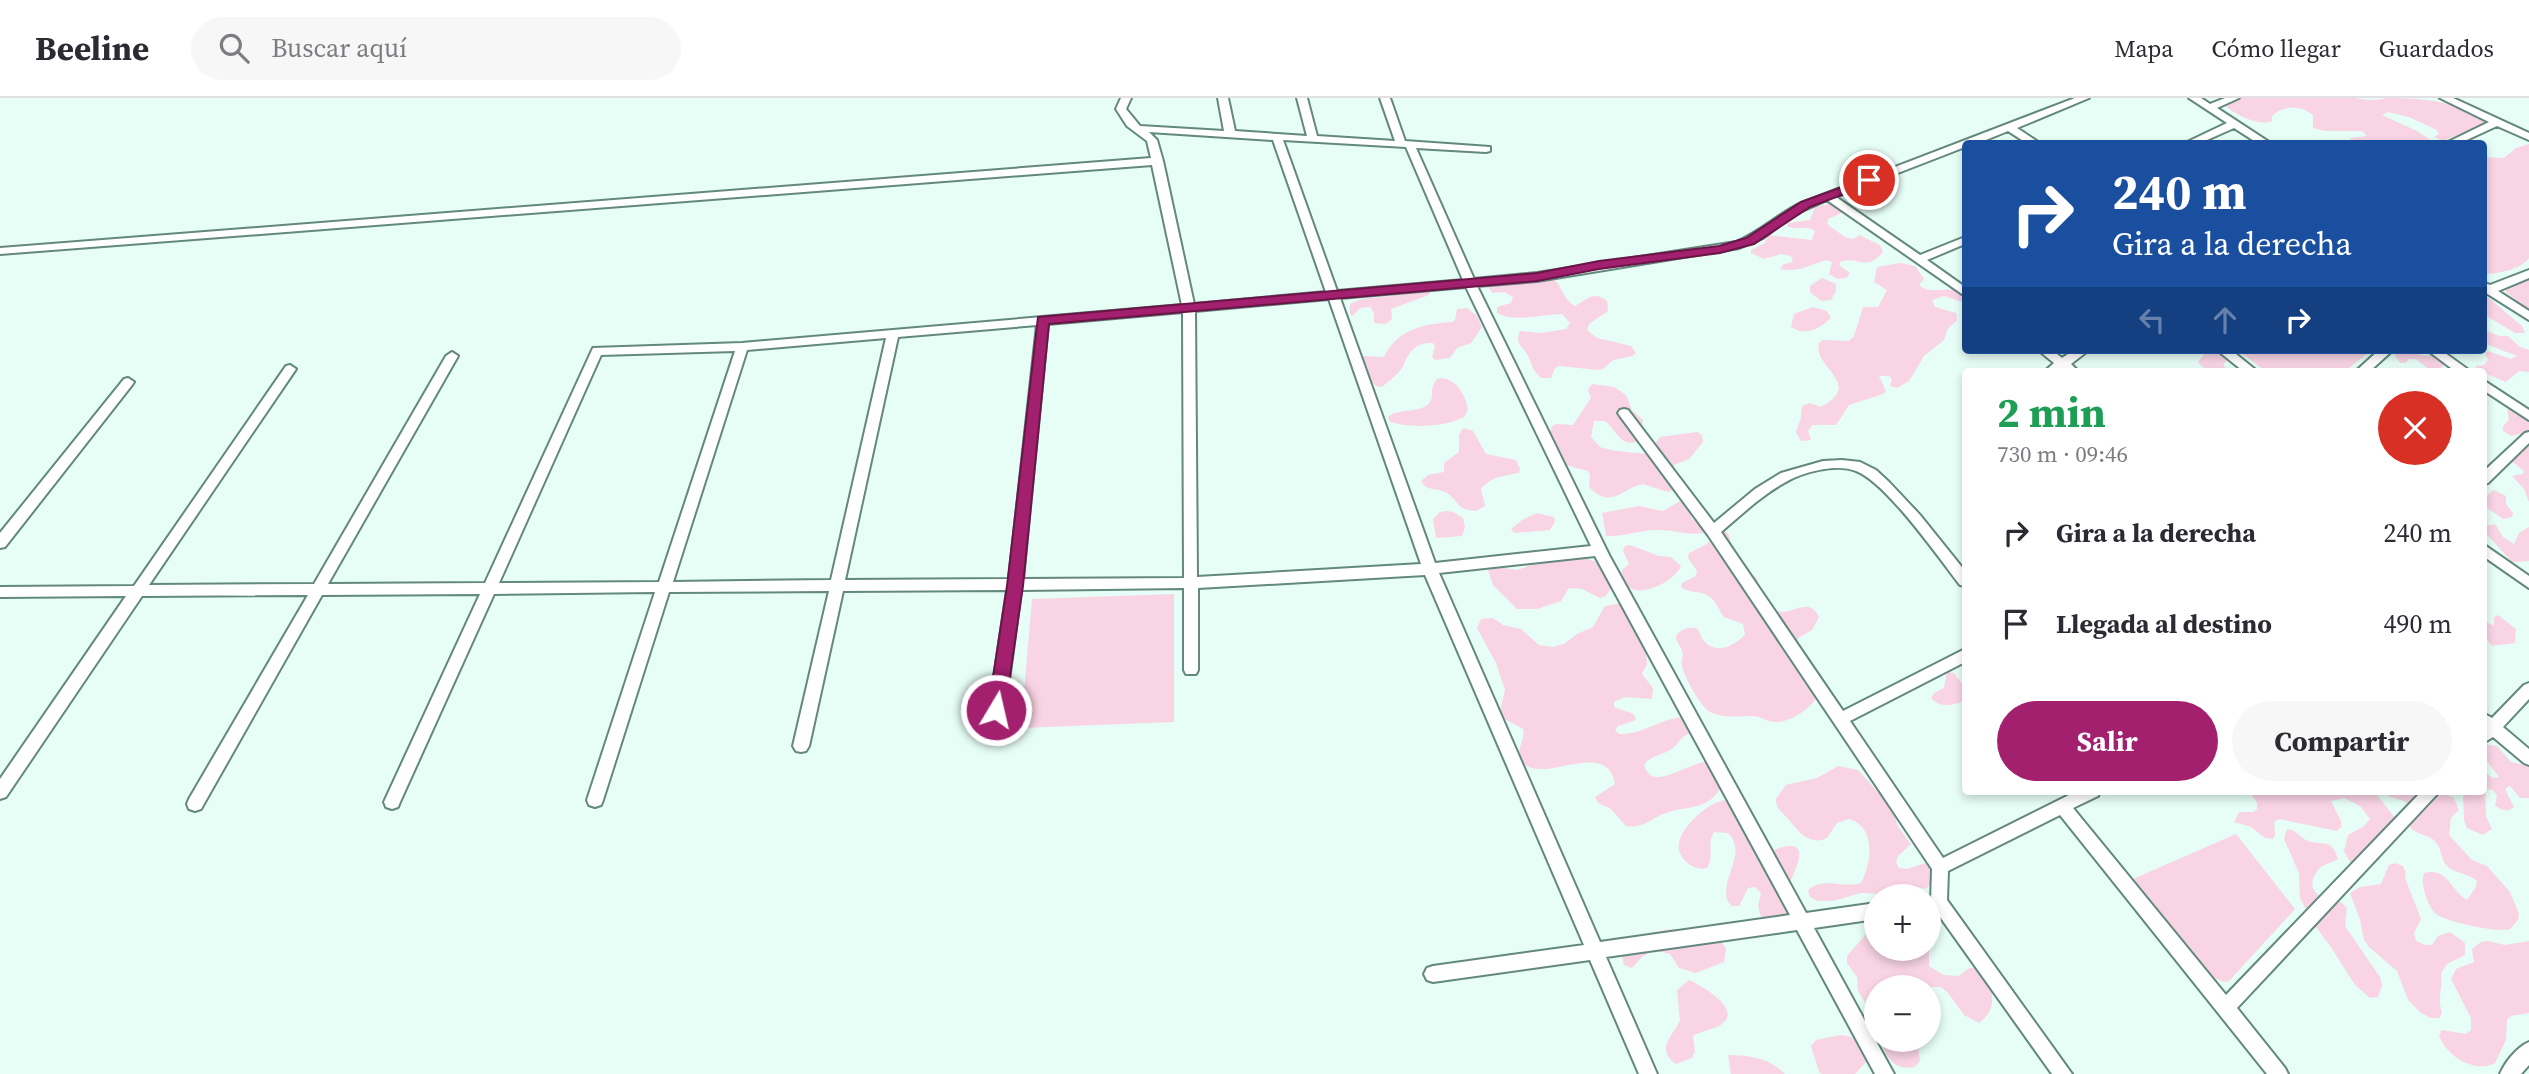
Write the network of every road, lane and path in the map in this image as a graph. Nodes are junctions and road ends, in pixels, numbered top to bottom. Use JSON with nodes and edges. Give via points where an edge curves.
{"nodes":[{"id":1,"x":1125,"y":98,"type":"edge"},
{"id":2,"x":1223,"y":98,"type":"edge"},
{"id":3,"x":1303,"y":98,"type":"edge"},
{"id":4,"x":1385,"y":98,"type":"edge"},
{"id":5,"x":2084,"y":98,"type":"edge"},
{"id":6,"x":2194,"y":98,"type":"edge"},
{"id":7,"x":2234,"y":98,"type":"edge"},
{"id":8,"x":2445,"y":98,"type":"edge"},
{"id":9,"x":2211,"y":107,"type":"junction"},
{"id":10,"x":2497,"y":122,"type":"junction"},
{"id":11,"x":2236,"y":123,"type":"junction"},
{"id":12,"x":2009,"y":127,"type":"junction"},
{"id":13,"x":1139,"y":129,"type":"junction"},
{"id":14,"x":1230,"y":134,"type":"junction"},
{"id":15,"x":1277,"y":137,"type":"junction"},
{"id":16,"x":2529,"y":137,"type":"edge"},
{"id":17,"x":1313,"y":139,"type":"junction"},
{"id":18,"x":1975,"y":140,"type":"edge"},
{"id":19,"x":2030,"y":140,"type":"edge"},
{"id":20,"x":2197,"y":140,"type":"edge"},
{"id":21,"x":2261,"y":140,"type":"edge"},
{"id":22,"x":2458,"y":140,"type":"edge"},
{"id":23,"x":1405,"y":144,"type":"junction"},
{"id":24,"x":1962,"y":145,"type":"edge"},
{"id":25,"x":1486,"y":149,"type":"dead end"},
{"id":26,"x":1158,"y":161,"type":"junction"},
{"id":27,"x":1828,"y":196,"type":"junction"},
{"id":28,"x":1962,"y":241,"type":"edge"},
{"id":29,"x":0,"y":251,"type":"edge"},
{"id":30,"x":1920,"y":259,"type":"junction"},
{"id":31,"x":2529,"y":274,"type":"edge"},
{"id":32,"x":1470,"y":283,"type":"junction"},
{"id":33,"x":2487,"y":288,"type":"edge"},
{"id":34,"x":2487,"y":289,"type":"edge"},
{"id":35,"x":1962,"y":290,"type":"edge"},
{"id":36,"x":1332,"y":295,"type":"junction"},
{"id":37,"x":1189,"y":308,"type":"junction"},
{"id":38,"x":2529,"y":317,"type":"edge"},
{"id":39,"x":1043,"y":320,"type":"junction"},
{"id":40,"x":892,"y":334,"type":"junction"},
{"id":41,"x":742,"y":347,"type":"junction"},
{"id":42,"x":2049,"y":354,"type":"edge"},
{"id":43,"x":2079,"y":354,"type":"edge"},
{"id":44,"x":2228,"y":354,"type":"edge"},
{"id":45,"x":2382,"y":354,"type":"edge"},
{"id":46,"x":2439,"y":354,"type":"edge"},
{"id":47,"x":452,"y":356,"type":"dead end"},
{"id":48,"x":2067,"y":367,"type":"edge"},
{"id":49,"x":2247,"y":368,"type":"edge"},
{"id":50,"x":2366,"y":368,"type":"edge"},
{"id":51,"x":2460,"y":368,"type":"edge"},
{"id":52,"x":290,"y":369,"type":"dead end"},
{"id":53,"x":128,"y":382,"type":"dead end"},
{"id":54,"x":2487,"y":387,"type":"edge"},
{"id":55,"x":1624,"y":413,"type":"dead end"},
{"id":56,"x":2529,"y":416,"type":"edge"},
{"id":57,"x":2529,"y":436,"type":"edge"},
{"id":58,"x":2487,"y":476,"type":"edge"},
{"id":59,"x":1713,"y":531,"type":"junction"},
{"id":60,"x":0,"y":543,"type":"edge"},
{"id":61,"x":1599,"y":550,"type":"junction"},
{"id":62,"x":2487,"y":552,"type":"edge"},
{"id":63,"x":1430,"y":569,"type":"junction"},
{"id":64,"x":1962,"y":578,"type":"edge"},
{"id":65,"x":1190,"y":583,"type":"junction"},
{"id":66,"x":2529,"y":583,"type":"edge"},
{"id":67,"x":1015,"y":586,"type":"junction"},
{"id":68,"x":837,"y":587,"type":"junction"},
{"id":69,"x":663,"y":588,"type":"junction"},
{"id":70,"x":489,"y":589,"type":"junction"},
{"id":71,"x":317,"y":590,"type":"junction"},
{"id":72,"x":137,"y":591,"type":"junction"},
{"id":73,"x":0,"y":592,"type":"edge"},
{"id":74,"x":1962,"y":657,"type":"edge"},
{"id":75,"x":1191,"y":670,"type":"dead end"},
{"id":76,"x":2529,"y":689,"type":"edge"},
{"id":77,"x":996,"y":710,"type":"dead end"},
{"id":78,"x":1840,"y":719,"type":"junction"},
{"id":79,"x":2487,"y":727,"type":"edge"},
{"id":80,"x":2487,"y":729,"type":"edge"},
{"id":81,"x":801,"y":746,"type":"dead end"},
{"id":82,"x":2529,"y":758,"type":"edge"},
{"id":83,"x":0,"y":792,"type":"edge"},
{"id":84,"x":2083,"y":795,"type":"edge"},
{"id":85,"x":2428,"y":795,"type":"edge"},
{"id":86,"x":595,"y":800,"type":"dead end"},
{"id":87,"x":392,"y":802,"type":"dead end"},
{"id":88,"x":195,"y":804,"type":"dead end"},
{"id":89,"x":2062,"y":806,"type":"junction"},
{"id":90,"x":1940,"y":867,"type":"junction"},
{"id":91,"x":1937,"y":884,"type":"edge"},
{"id":92,"x":1941,"y":911,"type":"edge"},
{"id":93,"x":1864,"y":913,"type":"edge"},
{"id":94,"x":1802,"y":921,"type":"junction"},
{"id":95,"x":1594,"y":951,"type":"junction"},
{"id":96,"x":1433,"y":974,"type":"dead end"},
{"id":97,"x":2225,"y":1008,"type":"junction"},
{"id":98,"x":2529,"y":1051,"type":"edge"},
{"id":99,"x":1648,"y":1074,"type":"edge"},
{"id":100,"x":1885,"y":1074,"type":"edge"},
{"id":101,"x":2063,"y":1074,"type":"edge"},
{"id":102,"x":2279,"y":1074,"type":"edge"},
{"id":103,"x":2510,"y":1074,"type":"edge"}],
"edges":[{"from":1,"to":13,"type":"street","via":[[1122,113]]},
{"from":2,"to":14,"type":"street"},
{"from":3,"to":17,"type":"street"},
{"from":4,"to":23,"type":"street"},
{"from":5,"to":12,"type":"street"},
{"from":6,"to":9,"type":"street"},
{"from":7,"to":9,"type":"street"},
{"from":8,"to":10,"type":"street"},
{"from":9,"to":11,"type":"street"},
{"from":10,"to":16,"type":"street"},
{"from":10,"to":22,"type":"street"},
{"from":11,"to":20,"type":"street"},
{"from":11,"to":21,"type":"street"},
{"from":12,"to":18,"type":"street"},
{"from":12,"to":19,"type":"street"},
{"from":13,"to":14,"type":"street"},
{"from":13,"to":26,"type":"street","via":[[1151,136]]},
{"from":14,"to":15,"type":"street"},
{"from":15,"to":17,"type":"street"},
{"from":15,"to":36,"type":"street"},
{"from":17,"to":23,"type":"street"},
{"from":23,"to":25,"type":"street"},
{"from":23,"to":32,"type":"street"},
{"from":24,"to":27,"type":"street"},
{"from":26,"to":29,"type":"street"},
{"from":26,"to":37,"type":"street"},
{"from":27,"to":30,"type":"street"},
{"from":27,"to":32,"type":"street","via":[[1789,213],[1750,241],[1720,250]]},
{"from":28,"to":30,"type":"street"},
{"from":30,"to":35,"type":"street"},
{"from":31,"to":33,"type":"street"},
{"from":32,"to":36,"type":"street"},
{"from":32,"to":61,"type":"street"},
{"from":34,"to":38,"type":"street"},
{"from":36,"to":37,"type":"street"},
{"from":36,"to":63,"type":"street"},
{"from":37,"to":39,"type":"street"},
{"from":37,"to":65,"type":"street"},
{"from":39,"to":40,"type":"street"},
{"from":39,"to":67,"type":"street"},
{"from":40,"to":41,"type":"street"},
{"from":40,"to":68,"type":"street"},
{"from":41,"to":69,"type":"street"},
{"from":41,"to":70,"type":"street","via":[[597,351]]},
{"from":42,"to":48,"type":"street"},
{"from":43,"to":48,"type":"street"},
{"from":44,"to":49,"type":"street"},
{"from":45,"to":50,"type":"street"},
{"from":46,"to":51,"type":"street"},
{"from":47,"to":71,"type":"street"},
{"from":52,"to":72,"type":"street"},
{"from":53,"to":60,"type":"street"},
{"from":54,"to":56,"type":"street"},
{"from":55,"to":59,"type":"street"},
{"from":57,"to":58,"type":"street"},
{"from":59,"to":64,"type":"street","via":[[1784,476],[1844,464],[1863,468],[1884,487]]},
{"from":59,"to":78,"type":"street"},
{"from":61,"to":63,"type":"street"},
{"from":61,"to":94,"type":"street"},
{"from":62,"to":66,"type":"street"},
{"from":63,"to":65,"type":"street"},
{"from":63,"to":95,"type":"street"},
{"from":65,"to":67,"type":"street"},
{"from":65,"to":75,"type":"street"},
{"from":67,"to":68,"type":"street"},
{"from":67,"to":77,"type":"street"},
{"from":68,"to":69,"type":"street"},
{"from":68,"to":81,"type":"street"},
{"from":69,"to":70,"type":"street"},
{"from":69,"to":86,"type":"street"},
{"from":70,"to":71,"type":"street"},
{"from":70,"to":87,"type":"street"},
{"from":71,"to":72,"type":"street"},
{"from":71,"to":88,"type":"street"},
{"from":72,"to":73,"type":"street"},
{"from":72,"to":83,"type":"street"},
{"from":74,"to":78,"type":"street"},
{"from":76,"to":79,"type":"street"},
{"from":78,"to":90,"type":"street"},
{"from":80,"to":82,"type":"street"},
{"from":84,"to":89,"type":"street"},
{"from":85,"to":97,"type":"street"},
{"from":89,"to":90,"type":"street"},
{"from":89,"to":97,"type":"street"},
{"from":90,"to":91,"type":"street"},
{"from":92,"to":101,"type":"street"},
{"from":93,"to":94,"type":"street"},
{"from":94,"to":95,"type":"street"},
{"from":94,"to":100,"type":"street"},
{"from":95,"to":96,"type":"street"},
{"from":95,"to":99,"type":"street"},
{"from":97,"to":102,"type":"street"},
{"from":98,"to":103,"type":"street"}]}
